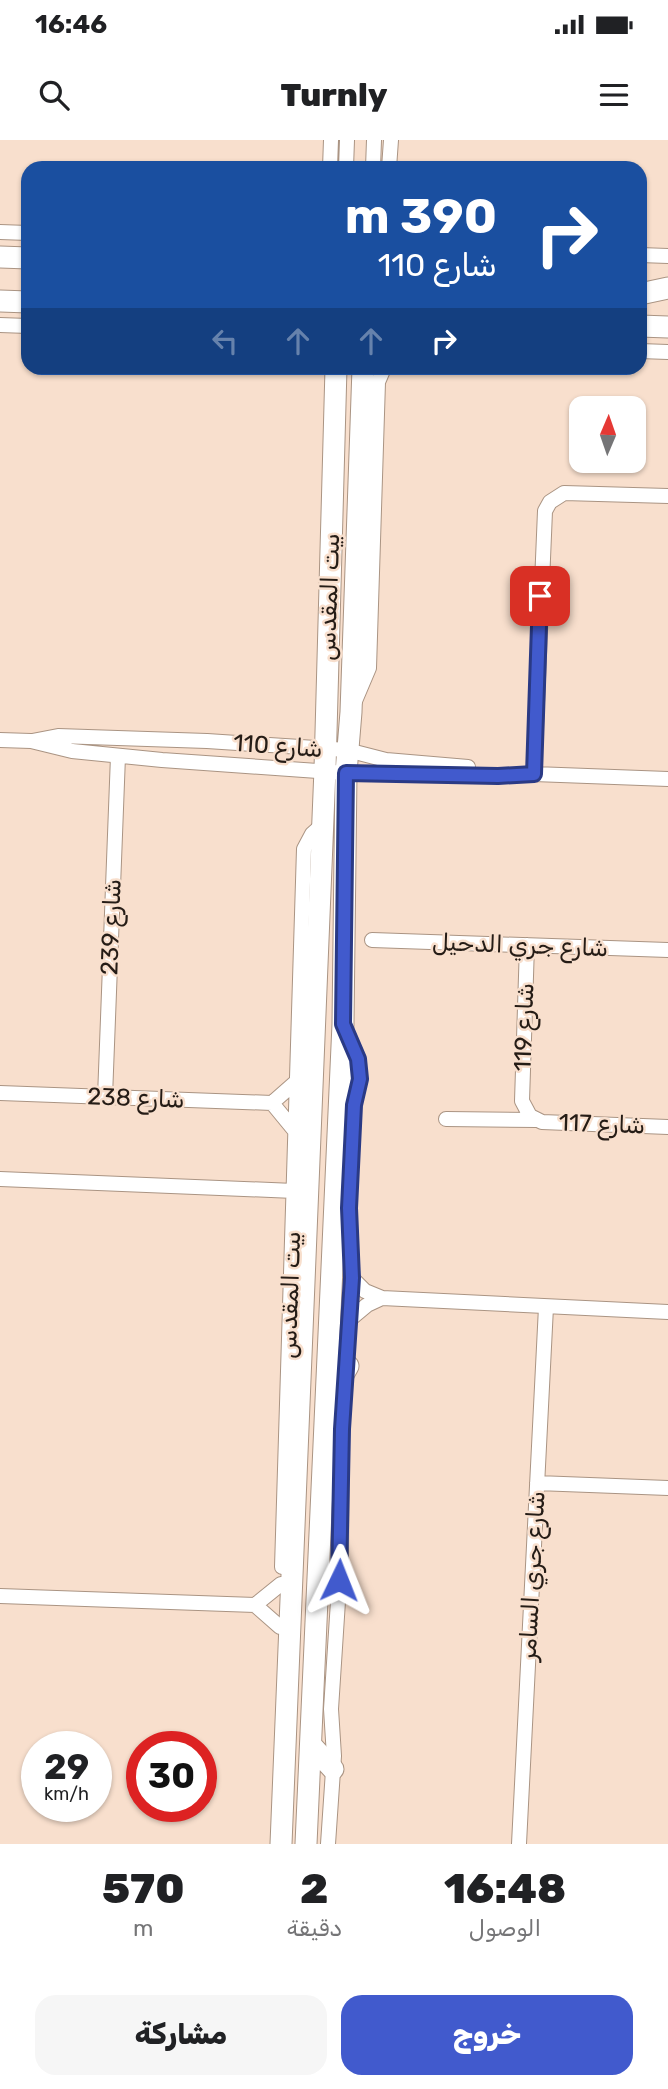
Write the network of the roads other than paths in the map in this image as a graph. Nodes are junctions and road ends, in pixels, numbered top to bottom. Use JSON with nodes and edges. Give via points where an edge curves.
{"nodes":[{"id":1,"x":331,"y":140,"type":"edge"},
{"id":2,"x":347,"y":140,"type":"edge"},
{"id":3,"x":374,"y":140,"type":"edge"},
{"id":4,"x":391,"y":140,"type":"edge"},
{"id":5,"x":330,"y":161,"type":"edge"},
{"id":6,"x":346,"y":161,"type":"edge"},
{"id":7,"x":373,"y":161,"type":"edge"},
{"id":8,"x":390,"y":161,"type":"edge"},
{"id":9,"x":0,"y":232,"type":"edge"},
{"id":10,"x":21,"y":233,"type":"edge"},
{"id":11,"x":647,"y":255,"type":"edge"},
{"id":12,"x":668,"y":256,"type":"edge"},
{"id":13,"x":0,"y":257,"type":"edge"},
{"id":14,"x":21,"y":258,"type":"edge"},
{"id":15,"x":647,"y":280,"type":"edge"},
{"id":16,"x":668,"y":281,"type":"edge"},
{"id":17,"x":668,"y":288,"type":"edge"},
{"id":18,"x":647,"y":292,"type":"edge"},
{"id":19,"x":21,"y":297,"type":"edge"},
{"id":20,"x":2,"y":301,"type":"edge"},
{"id":21,"x":21,"y":302,"type":"edge"},
{"id":22,"x":0,"y":325,"type":"edge"},
{"id":23,"x":21,"y":326,"type":"edge"},
{"id":24,"x":647,"y":326,"type":"edge"},
{"id":25,"x":668,"y":327,"type":"edge"},
{"id":26,"x":647,"y":351,"type":"edge"},
{"id":27,"x":668,"y":352,"type":"edge"},
{"id":28,"x":336,"y":375,"type":"edge"},
{"id":29,"x":363,"y":375,"type":"edge"},
{"id":30,"x":382,"y":375,"type":"edge"},
{"id":31,"x":668,"y":496,"type":"edge"},
{"id":32,"x":351,"y":712,"type":"junction"},
{"id":33,"x":0,"y":740,"type":"edge"},
{"id":34,"x":31,"y":741,"type":"junction"},
{"id":35,"x":347,"y":750,"type":"junction"},
{"id":36,"x":118,"y":756,"type":"junction"},
{"id":37,"x":332,"y":763,"type":"junction"},
{"id":38,"x":528,"y":774,"type":"junction"},
{"id":39,"x":668,"y":779,"type":"edge"},
{"id":40,"x":321,"y":826,"type":"junction"},
{"id":41,"x":372,"y":940,"type":"dead end"},
{"id":42,"x":527,"y":944,"type":"junction"},
{"id":43,"x":668,"y":950,"type":"edge"},
{"id":44,"x":343,"y":1024,"type":"junction"},
{"id":45,"x":297,"y":1081,"type":"junction"},
{"id":46,"x":0,"y":1093,"type":"edge"},
{"id":47,"x":105,"y":1097,"type":"junction"},
{"id":48,"x":272,"y":1103,"type":"junction"},
{"id":49,"x":525,"y":1109,"type":"joint"},
{"id":50,"x":446,"y":1119,"type":"dead end"},
{"id":51,"x":537,"y":1120,"type":"junction"},
{"id":52,"x":668,"y":1127,"type":"edge"},
{"id":53,"x":295,"y":1131,"type":"junction"},
{"id":54,"x":0,"y":1179,"type":"edge"},
{"id":55,"x":294,"y":1191,"type":"junction"},
{"id":56,"x":352,"y":1278,"type":"junction"},
{"id":57,"x":382,"y":1298,"type":"junction"},
{"id":58,"x":546,"y":1307,"type":"junction"},
{"id":59,"x":668,"y":1312,"type":"edge"},
{"id":60,"x":349,"y":1320,"type":"junction"},
{"id":61,"x":348,"y":1366,"type":"junction"},
{"id":62,"x":325,"y":1409,"type":"junction"},
{"id":63,"x":537,"y":1483,"type":"junction"},
{"id":64,"x":668,"y":1488,"type":"edge"},
{"id":65,"x":289,"y":1527,"type":"junction"},
{"id":66,"x":281,"y":1584,"type":"junction"},
{"id":67,"x":0,"y":1596,"type":"edge"},
{"id":68,"x":255,"y":1605,"type":"junction"},
{"id":69,"x":280,"y":1627,"type":"junction"},
{"id":70,"x":312,"y":1745,"type":"junction"},
{"id":71,"x":333,"y":1769,"type":"junction"},
{"id":72,"x":284,"y":1770,"type":"junction"},
{"id":73,"x":281,"y":1844,"type":"edge"},
{"id":74,"x":306,"y":1844,"type":"edge"},
{"id":75,"x":328,"y":1844,"type":"edge"},
{"id":76,"x":519,"y":1844,"type":"edge"}],
"edges":[{"from":1,"to":5,"type":"street"},
{"from":2,"to":6,"type":"street"},
{"from":3,"to":7,"type":"street"},
{"from":4,"to":8,"type":"street"},
{"from":9,"to":10,"type":"street"},
{"from":11,"to":12,"type":"street"},
{"from":13,"to":14,"type":"street"},
{"from":15,"to":16,"type":"street"},
{"from":17,"to":18,"type":"street"},
{"from":19,"to":20,"type":"street"},
{"from":20,"to":21,"type":"street"},
{"from":22,"to":23,"type":"street"},
{"from":24,"to":25,"type":"street"},
{"from":26,"to":27,"type":"street"},
{"from":28,"to":37,"type":"street","name":"بيت المقدس"},
{"from":29,"to":32,"type":"street","name":"بيت المقدس"},
{"from":30,"to":32,"type":"street","name":"بيت المقدس","via":[[369,668]]},
{"from":31,"to":38,"type":"street","via":[[564,493],[545,511]]},
{"from":32,"to":35,"type":"street","name":"بيت المقدس"},
{"from":33,"to":34,"type":"street","name":"شارع 110"},
{"from":34,"to":36,"type":"street","name":"شارع 110"},
{"from":34,"to":37,"type":"street","name":"شارع 110","via":[[58,736]]},
{"from":35,"to":37,"type":"street","name":"بيت المقدس"},
{"from":35,"to":38,"type":"street","name":"شارع 110","via":[[386,760]]},
{"from":36,"to":37,"type":"street","name":"شارع 110"},
{"from":36,"to":47,"type":"street","name":"شارع 239"},
{"from":37,"to":38,"type":"street","name":"شارع 110","via":[[498,776]]},
{"from":37,"to":40,"type":"street","name":"بيت المقدس"},
{"from":37,"to":44,"type":"street","name":"بيت المقدس"},
{"from":38,"to":39,"type":"street","name":"شارع 110"},
{"from":40,"to":45,"type":"street","name":"بيت المقدس","via":[[304,849]]},
{"from":40,"to":65,"type":"street","name":"بيت المقدس"},
{"from":41,"to":42,"type":"street","name":"شارع جري الدحيل"},
{"from":42,"to":43,"type":"street","name":"شارع جري الدحيل"},
{"from":42,"to":49,"type":"street","name":"شارع 119"},
{"from":44,"to":56,"type":"street","name":"بيت المقدس","via":[[358,1059],[360,1079],[354,1105],[349,1208]]},
{"from":44,"to":62,"type":"street","name":"بيت المقدس"},
{"from":45,"to":48,"type":"street"},
{"from":45,"to":53,"type":"street","name":"بيت المقدس"},
{"from":46,"to":47,"type":"street","name":"شارع 238"},
{"from":47,"to":48,"type":"street","name":"شارع 238"},
{"from":48,"to":53,"type":"street"},
{"from":49,"to":51,"type":"street","name":"شارع 117"},
{"from":50,"to":51,"type":"street","name":"شارع 117"},
{"from":51,"to":52,"type":"street","name":"شارع 117"},
{"from":53,"to":55,"type":"street","name":"بيت المقدس"},
{"from":54,"to":55,"type":"street"},
{"from":55,"to":65,"type":"street","name":"بيت المقدس"},
{"from":56,"to":57,"type":"street","via":[[365,1291]]},
{"from":56,"to":60,"type":"street","name":"بيت المقدس"},
{"from":57,"to":58,"type":"street"},
{"from":57,"to":60,"type":"street"},
{"from":58,"to":59,"type":"street"},
{"from":58,"to":63,"type":"street","name":"شارع جري السامر"},
{"from":60,"to":61,"type":"street","name":"بيت المقدس"},
{"from":61,"to":62,"type":"street"},
{"from":61,"to":71,"type":"street","name":"بيت المقدس","via":[[331,1722]]},
{"from":62,"to":70,"type":"street","name":"بيت المقدس"},
{"from":63,"to":64,"type":"street"},
{"from":63,"to":76,"type":"street","name":"شارع جري السامر"},
{"from":65,"to":66,"type":"street","name":"بيت المقدس"},
{"from":65,"to":72,"type":"street","name":"بيت المقدس"},
{"from":66,"to":68,"type":"street"},
{"from":66,"to":69,"type":"street","name":"بيت المقدس"},
{"from":67,"to":68,"type":"street"},
{"from":68,"to":69,"type":"street"},
{"from":69,"to":72,"type":"street","name":"بيت المقدس","via":[[277,1741]]},
{"from":70,"to":71,"type":"street"},
{"from":70,"to":74,"type":"street","name":"بيت المقدس"},
{"from":71,"to":75,"type":"street","name":"بيت المقدس"},
{"from":72,"to":73,"type":"street","name":"بيت المقدس"}]}
